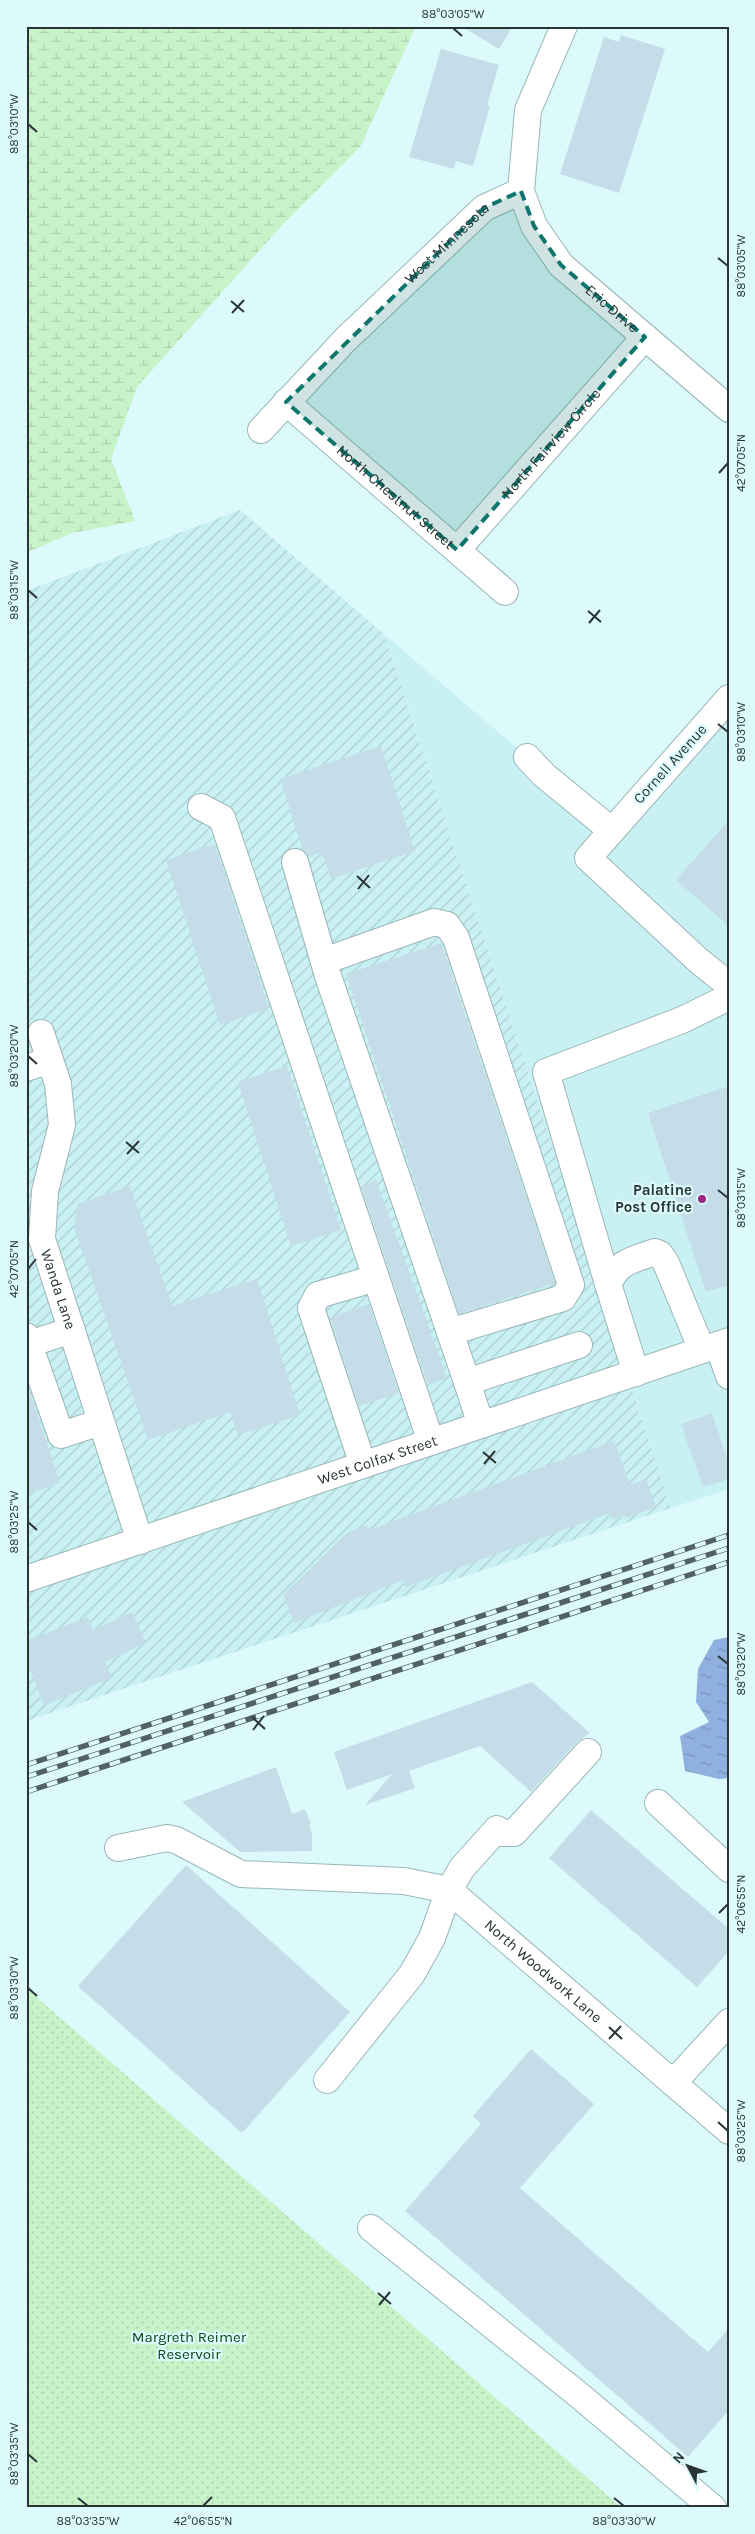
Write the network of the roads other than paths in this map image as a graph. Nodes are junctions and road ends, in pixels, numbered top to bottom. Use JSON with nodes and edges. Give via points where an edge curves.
{"nodes":[{"id":1,"x":564,"y":26,"type":"edge"},
{"id":2,"x":521,"y":191,"type":"junction"},
{"id":3,"x":645,"y":337,"type":"junction"},
{"id":4,"x":286,"y":402,"type":"junction"},
{"id":5,"x":729,"y":408,"type":"edge"},
{"id":6,"x":261,"y":430,"type":"dead end"},
{"id":7,"x":457,"y":550,"type":"junction"},
{"id":8,"x":505,"y":592,"type":"dead end"},
{"id":9,"x":729,"y":698,"type":"edge"},
{"id":10,"x":526,"y":757,"type":"dead end"},
{"id":11,"x":201,"y":807,"type":"dead end"},
{"id":12,"x":611,"y":830,"type":"junction"},
{"id":13,"x":295,"y":862,"type":"dead end"},
{"id":14,"x":324,"y":961,"type":"junction"},
{"id":15,"x":729,"y":985,"type":"edge"},
{"id":16,"x":729,"y":997,"type":"edge"},
{"id":17,"x":41,"y":1033,"type":"dead end"},
{"id":18,"x":38,"y":1064,"type":"edge"},
{"id":19,"x":34,"y":1240,"type":"edge"},
{"id":20,"x":376,"y":1278,"type":"junction"},
{"id":21,"x":608,"y":1284,"type":"junction"},
{"id":22,"x":72,"y":1330,"type":"junction"},
{"id":23,"x":450,"y":1332,"type":"junction"},
{"id":24,"x":28,"y":1340,"type":"edge"},
{"id":25,"x":579,"y":1345,"type":"dead end"},
{"id":26,"x":716,"y":1345,"type":"edge"},
{"id":27,"x":636,"y":1373,"type":"junction"},
{"id":28,"x":729,"y":1376,"type":"edge"},
{"id":29,"x":467,"y":1382,"type":"junction"},
{"id":30,"x":101,"y":1422,"type":"junction"},
{"id":31,"x":481,"y":1425,"type":"junction"},
{"id":32,"x":431,"y":1442,"type":"junction"},
{"id":33,"x":363,"y":1465,"type":"junction"},
{"id":34,"x":140,"y":1541,"type":"junction"},
{"id":35,"x":26,"y":1580,"type":"edge"},
{"id":36,"x":588,"y":1752,"type":"dead end"},
{"id":37,"x":658,"y":1803,"type":"dead end"},
{"id":38,"x":118,"y":1848,"type":"dead end"},
{"id":39,"x":729,"y":1869,"type":"edge"},
{"id":40,"x":449,"y":1890,"type":"junction"},
{"id":41,"x":729,"y":2022,"type":"edge"},
{"id":42,"x":327,"y":2080,"type":"dead end"},
{"id":43,"x":673,"y":2083,"type":"junction"},
{"id":44,"x":729,"y":2131,"type":"edge"},
{"id":45,"x":371,"y":2228,"type":"dead end"},
{"id":46,"x":713,"y":2508,"type":"edge"}],
"edges":[{"from":1,"to":2,"type":"street","via":[[528,110]]},
{"from":2,"to":3,"type":"street","name":"Eric Drive","via":[[534,226],[561,265]]},
{"from":2,"to":4,"type":"street","name":"West Minnesota","via":[[484,208],[345,340]]},
{"from":3,"to":5,"type":"street","name":"Eric Drive"},
{"from":3,"to":7,"type":"street","name":"North Fairview Circle"},
{"from":4,"to":6,"type":"street","name":"West Minnesota"},
{"from":4,"to":7,"type":"street","name":"North Chestnut Street"},
{"from":7,"to":8,"type":"street","name":"North Chestnut Street"},
{"from":9,"to":12,"type":"street","name":"Cornell Avenue"},
{"from":10,"to":12,"type":"street"},
{"from":11,"to":20,"type":"street","via":[[222,818]]},
{"from":12,"to":15,"type":"street","name":"Cornell Avenue","via":[[588,858]]},
{"from":13,"to":14,"type":"street"},
{"from":14,"to":23,"type":"street"},
{"from":14,"to":23,"type":"street","via":[[434,922],[447,925],[456,938],[571,1285],[563,1298]]},
{"from":16,"to":21,"type":"street","via":[[682,1020],[546,1072]]},
{"from":17,"to":18,"type":"street","name":"Wanda Lane"},
{"from":18,"to":19,"type":"street","name":"Wanda Lane","via":[[58,1084],[62,1125]]},
{"from":19,"to":22,"type":"street","name":"Wanda Lane"},
{"from":20,"to":32,"type":"street"},
{"from":20,"to":33,"type":"street","via":[[318,1295],[311,1308]]},
{"from":21,"to":26,"type":"street","via":[[615,1270],[625,1262],[655,1252],[660,1254]]},
{"from":21,"to":27,"type":"street"},
{"from":22,"to":24,"type":"street"},
{"from":22,"to":30,"type":"street","name":"Wanda Lane"},
{"from":23,"to":29,"type":"street"},
{"from":24,"to":30,"type":"street","via":[[61,1435]]},
{"from":25,"to":29,"type":"street"},
{"from":26,"to":27,"type":"street","name":"West Colfax Street"},
{"from":26,"to":28,"type":"street"},
{"from":27,"to":31,"type":"street","name":"West Colfax Street"},
{"from":29,"to":31,"type":"street"},
{"from":30,"to":34,"type":"street","name":"Wanda Lane"},
{"from":31,"to":32,"type":"street","name":"West Colfax Street"},
{"from":32,"to":33,"type":"street","name":"West Colfax Street"},
{"from":33,"to":34,"type":"street","name":"West Colfax Street"},
{"from":34,"to":35,"type":"street","name":"West Colfax Street"},
{"from":36,"to":40,"type":"street","via":[[514,1833],[502,1833],[496,1829],[462,1868]]},
{"from":37,"to":39,"type":"street"},
{"from":38,"to":40,"type":"street","via":[[167,1838],[242,1874],[404,1881]]},
{"from":40,"to":42,"type":"street","via":[[432,1938],[412,1974]]},
{"from":40,"to":43,"type":"street","name":"North Woodwork Lane"},
{"from":41,"to":43,"type":"street"},
{"from":43,"to":44,"type":"street","name":"North Woodwork Lane"},
{"from":45,"to":46,"type":"street"}]}
